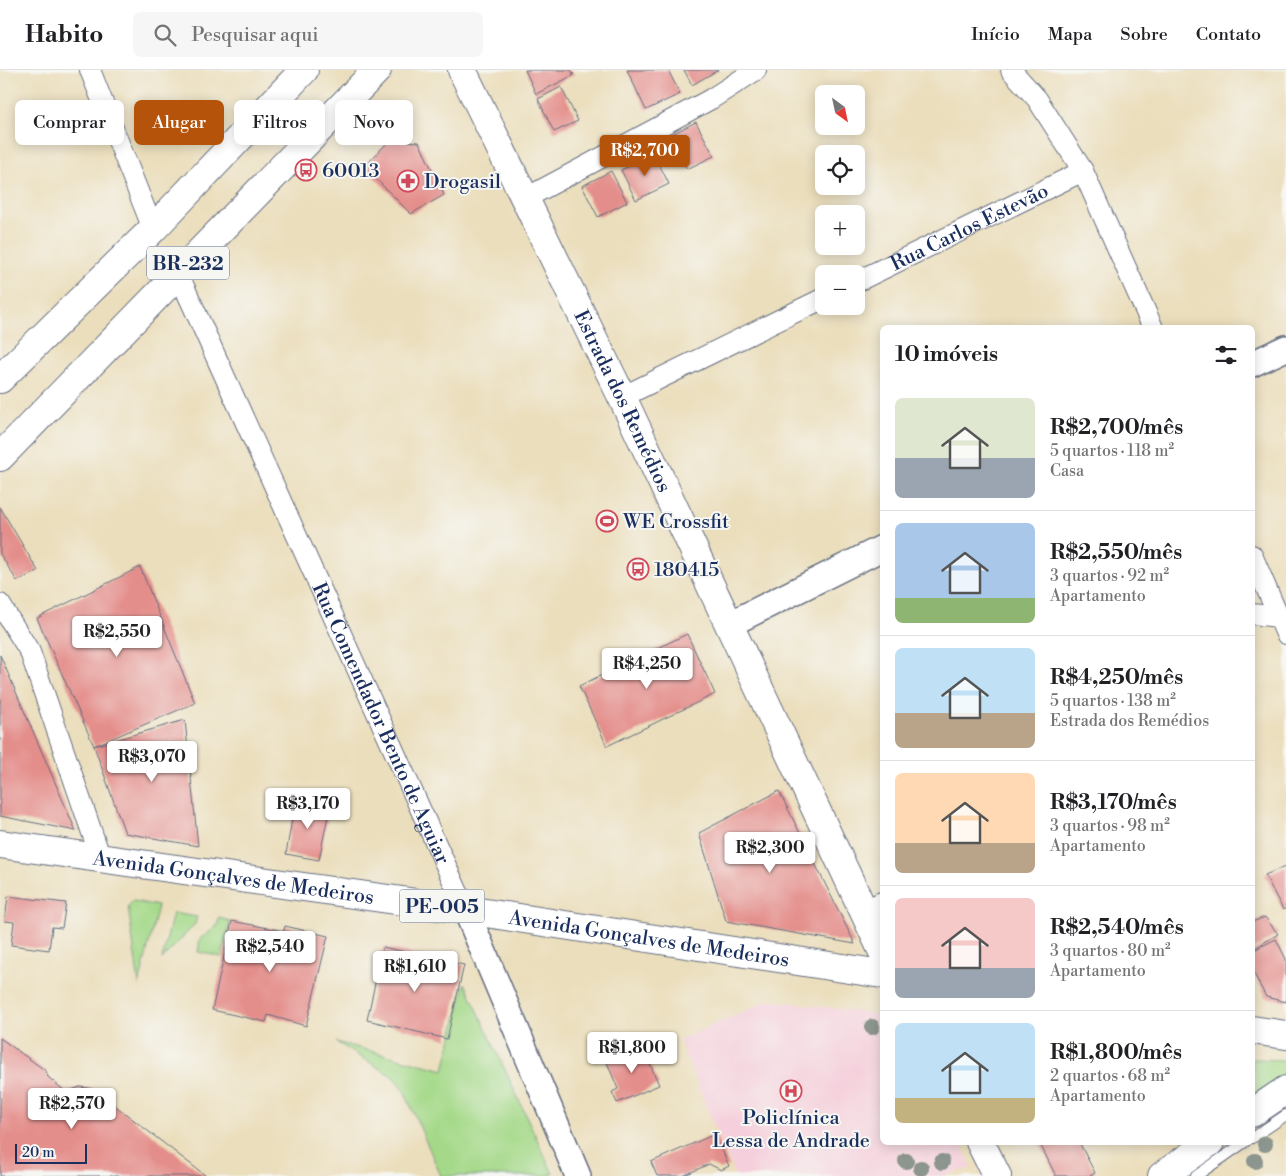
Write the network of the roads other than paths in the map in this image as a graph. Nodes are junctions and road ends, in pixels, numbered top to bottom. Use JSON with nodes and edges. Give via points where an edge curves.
{"nodes":[{"id":1,"x":90,"y":70,"type":"edge"},
{"id":2,"x":304,"y":70,"type":"edge"},
{"id":3,"x":377,"y":70,"type":"edge"},
{"id":4,"x":462,"y":70,"type":"edge"},
{"id":5,"x":756,"y":70,"type":"edge"},
{"id":6,"x":1011,"y":70,"type":"edge"},
{"id":7,"x":1083,"y":171,"type":"junction"},
{"id":8,"x":526,"y":198,"type":"junction"},
{"id":9,"x":153,"y":229,"type":"junction"},
{"id":10,"x":178,"y":273,"type":"junction"},
{"id":11,"x":865,"y":278,"type":"edge"},
{"id":12,"x":815,"y":302,"type":"edge"},
{"id":13,"x":1152,"y":325,"type":"edge"},
{"id":14,"x":1286,"y":348,"type":"edge"},
{"id":15,"x":1255,"y":363,"type":"edge"},
{"id":16,"x":0,"y":379,"type":"edge"},
{"id":17,"x":622,"y":397,"type":"junction"},
{"id":18,"x":0,"y":457,"type":"edge"},
{"id":19,"x":880,"y":549,"type":"edge"},
{"id":20,"x":1255,"y":562,"type":"edge"},
{"id":21,"x":0,"y":604,"type":"edge"},
{"id":22,"x":1255,"y":615,"type":"edge"},
{"id":23,"x":730,"y":624,"type":"junction"},
{"id":24,"x":1283,"y":626,"type":"edge"},
{"id":25,"x":0,"y":844,"type":"edge"},
{"id":26,"x":100,"y":859,"type":"junction"},
{"id":27,"x":873,"y":907,"type":"edge"},
{"id":28,"x":466,"y":910,"type":"junction"},
{"id":29,"x":880,"y":940,"type":"edge"},
{"id":30,"x":880,"y":974,"type":"edge"},
{"id":31,"x":1255,"y":1030,"type":"edge"},
{"id":32,"x":1286,"y":1035,"type":"edge"},
{"id":33,"x":1286,"y":1090,"type":"edge"},
{"id":34,"x":1286,"y":1101,"type":"edge"},
{"id":35,"x":1255,"y":1111,"type":"edge"},
{"id":36,"x":1286,"y":1115,"type":"edge"},
{"id":37,"x":1255,"y":1122,"type":"edge"},
{"id":38,"x":1255,"y":1136,"type":"edge"},
{"id":39,"x":982,"y":1145,"type":"edge"},
{"id":40,"x":1206,"y":1145,"type":"edge"},
{"id":41,"x":1223,"y":1145,"type":"edge"},
{"id":42,"x":1241,"y":1145,"type":"edge"},
{"id":43,"x":578,"y":1176,"type":"edge"},
{"id":44,"x":997,"y":1176,"type":"edge"},
{"id":45,"x":1162,"y":1176,"type":"edge"},
{"id":46,"x":1179,"y":1176,"type":"edge"},
{"id":47,"x":1196,"y":1176,"type":"edge"}],
"edges":[{"from":1,"to":9,"type":"street"},
{"from":2,"to":9,"type":"main road","number":"BR-232"},
{"from":3,"to":10,"type":"main road","number":"BR-232"},
{"from":4,"to":8,"type":"main road","name":"Estrada dos Remédios"},
{"from":5,"to":8,"type":"street","via":[[711,99]]},
{"from":6,"to":7,"type":"street","via":[[1037,99]]},
{"from":7,"to":11,"type":"street","name":"Rua Carlos Estevão"},
{"from":7,"to":13,"type":"street"},
{"from":8,"to":17,"type":"main road","name":"Estrada dos Remédios"},
{"from":9,"to":16,"type":"main road","number":"BR-232"},
{"from":10,"to":18,"type":"main road","number":"BR-232"},
{"from":10,"to":28,"type":"street","name":"Rua Comendador Bento de Aguiar"},
{"from":12,"to":17,"type":"street"},
{"from":14,"to":15,"type":"street"},
{"from":17,"to":23,"type":"main road","name":"Estrada dos Remédios"},
{"from":19,"to":23,"type":"street"},
{"from":20,"to":24,"type":"street"},
{"from":21,"to":26,"type":"street","via":[[30,652]]},
{"from":22,"to":24,"type":"street"},
{"from":23,"to":27,"type":"main road","name":"Estrada dos Remédios"},
{"from":25,"to":26,"type":"main road","name":"Avenida Gonçalves de Medeiros","number":"PE-005"},
{"from":26,"to":28,"type":"main road","name":"Avenida Gonçalves de Medeiros","number":"PE-005"},
{"from":27,"to":29,"type":"main road","name":"Estrada dos Remédios"},
{"from":28,"to":30,"type":"main road","name":"Avenida Gonçalves de Medeiros","number":"PE-005"},
{"from":28,"to":43,"type":"street","name":"Rua Comendador Bento de Aguiar"},
{"from":31,"to":32,"type":"main road"},
{"from":33,"to":35,"type":"main road"},
{"from":34,"to":37,"type":"lane"},
{"from":36,"to":38,"type":"lane"},
{"from":39,"to":44,"type":"main road"},
{"from":40,"to":45,"type":"main road"},
{"from":41,"to":46,"type":"lane"},
{"from":42,"to":47,"type":"lane"}]}
